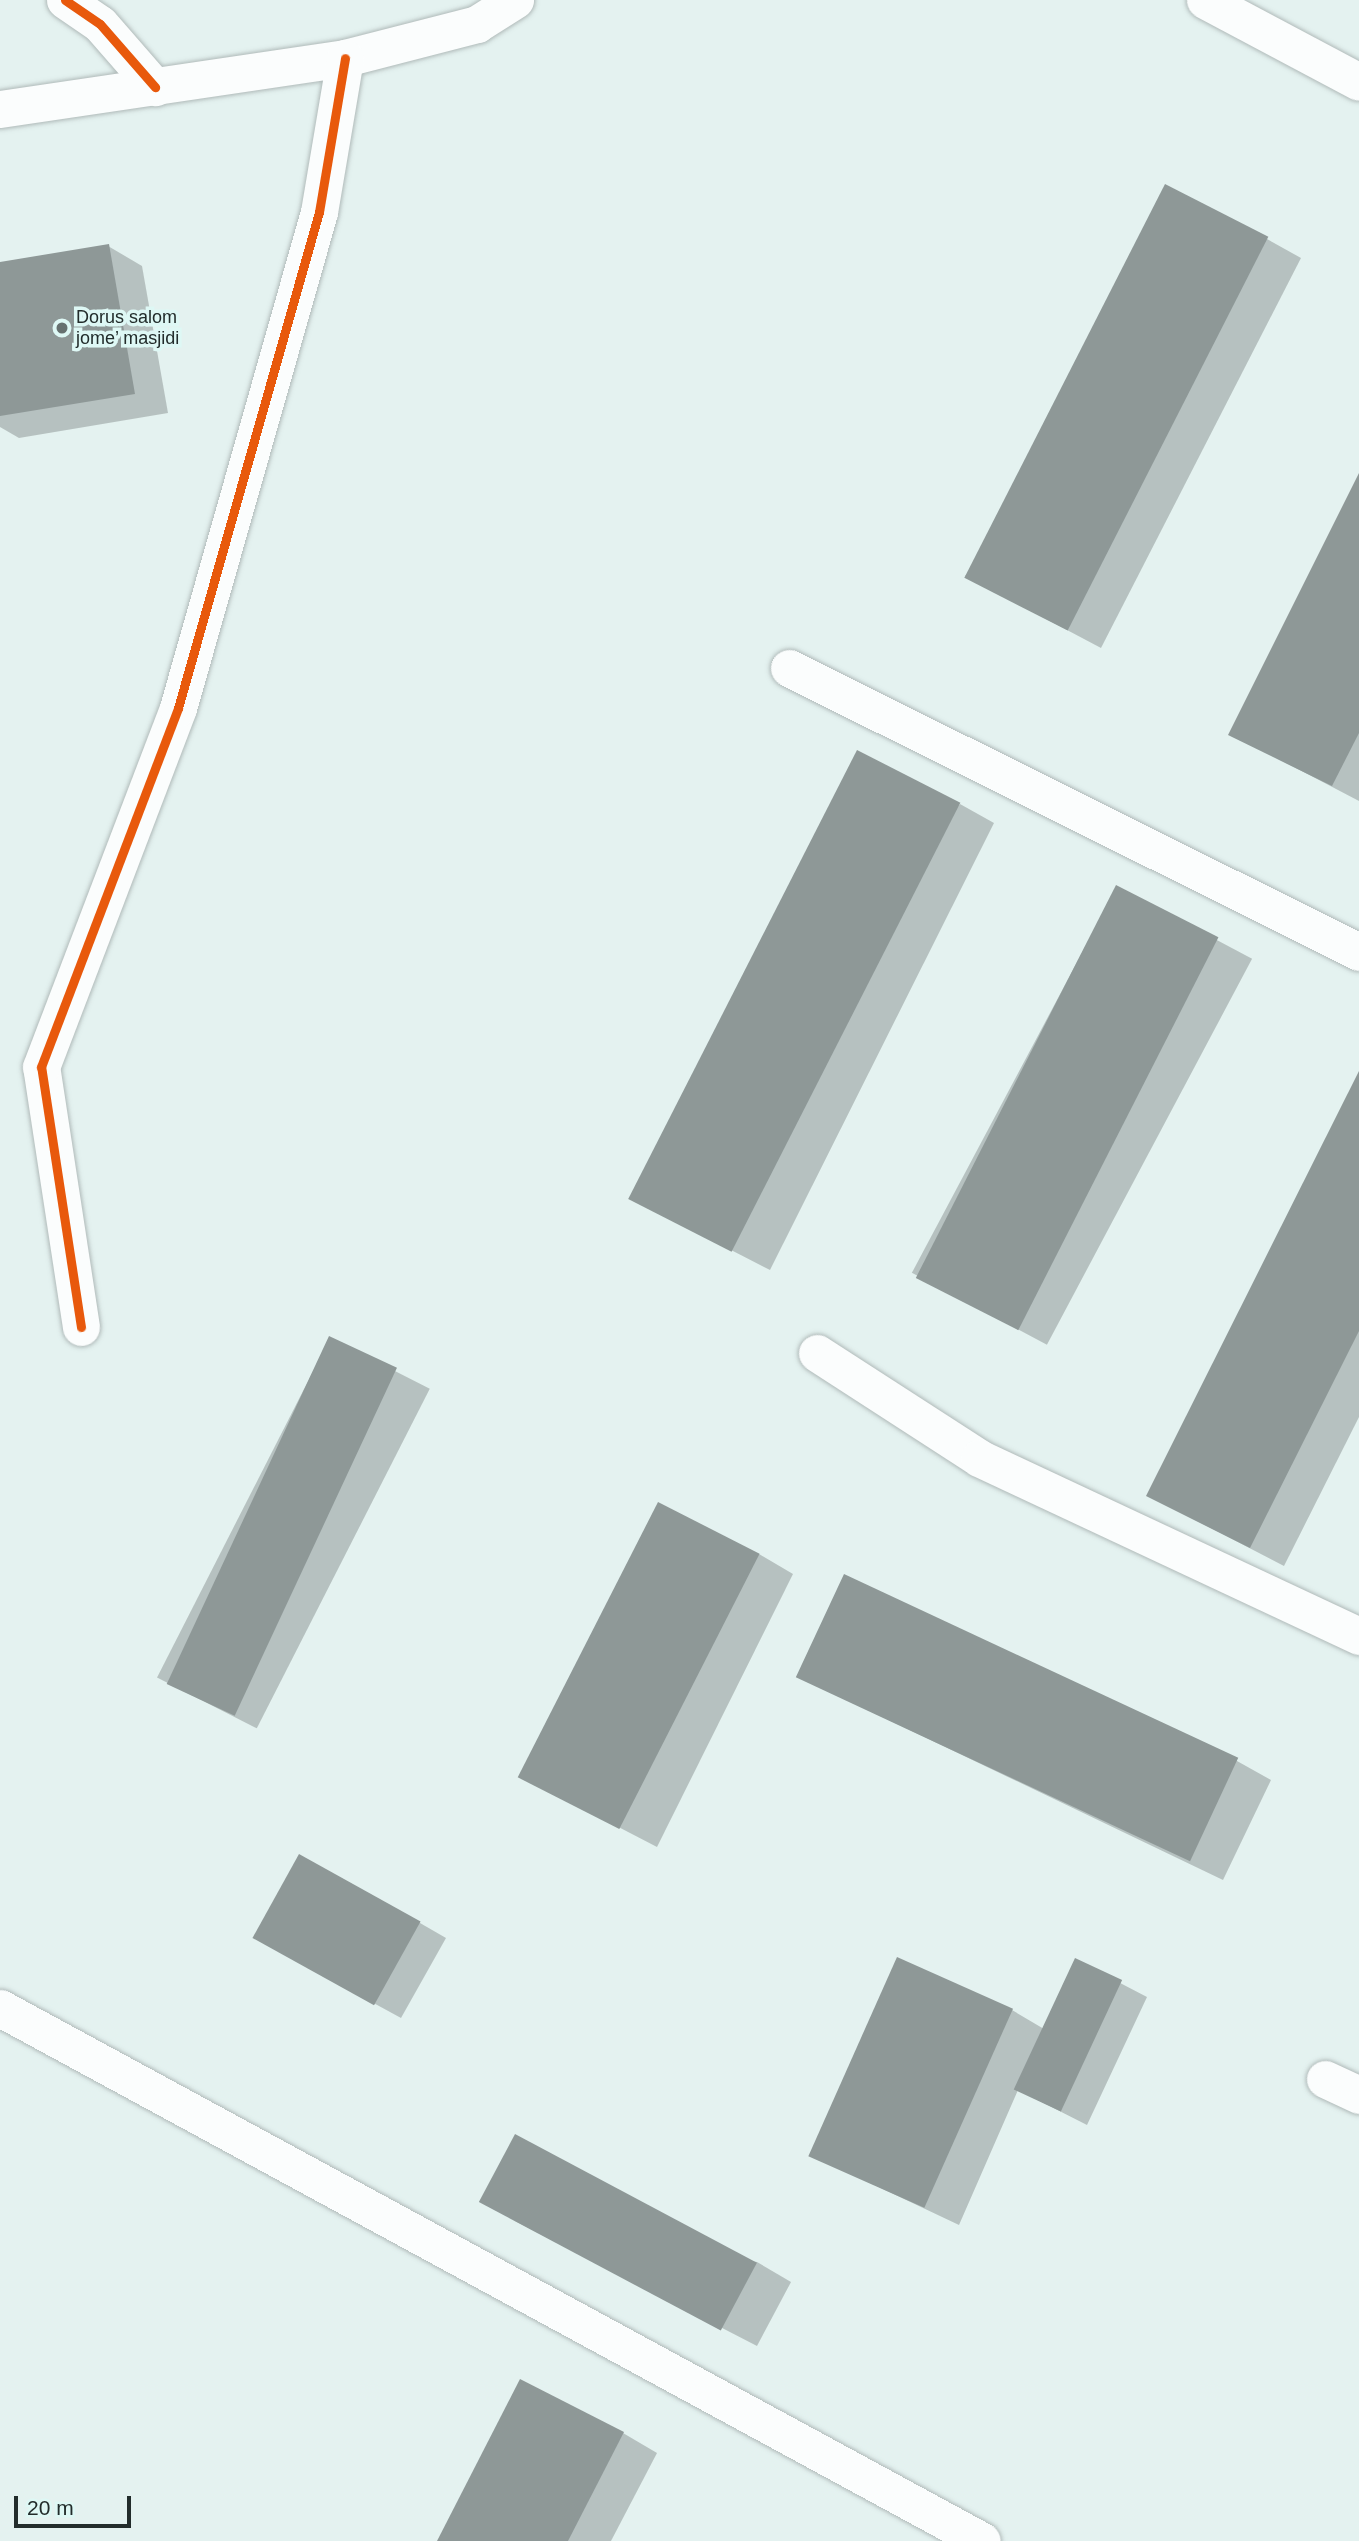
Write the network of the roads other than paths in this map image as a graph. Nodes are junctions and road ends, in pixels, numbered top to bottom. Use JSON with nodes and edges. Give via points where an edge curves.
{"nodes":[{"id":1,"x":65,"y":0,"type":"edge"},
{"id":2,"x":516,"y":0,"type":"edge"},
{"id":3,"x":1205,"y":0,"type":"edge"},
{"id":4,"x":345,"y":58,"type":"junction"},
{"id":5,"x":1359,"y":82,"type":"edge"},
{"id":6,"x":155,"y":87,"type":"junction"},
{"id":7,"x":0,"y":109,"type":"edge"},
{"id":8,"x":789,"y":668,"type":"dead end"},
{"id":9,"x":1359,"y":952,"type":"edge"},
{"id":10,"x":81,"y":1327,"type":"dead end"},
{"id":11,"x":817,"y":1353,"type":"dead end"},
{"id":12,"x":1359,"y":1636,"type":"edge"},
{"id":13,"x":0,"y":2008,"type":"edge"},
{"id":14,"x":1325,"y":2079,"type":"dead end"},
{"id":15,"x":1359,"y":2095,"type":"edge"},
{"id":16,"x":982,"y":2541,"type":"edge"}],
"edges":[{"from":1,"to":6,"type":"street","via":[[100,24]]},
{"from":2,"to":4,"type":"street","via":[[477,24]]},
{"from":3,"to":5,"type":"street"},
{"from":4,"to":6,"type":"street"},
{"from":4,"to":10,"type":"street","via":[[318,212],[178,708],[41,1067]]},
{"from":6,"to":7,"type":"street"},
{"from":8,"to":9,"type":"street"},
{"from":11,"to":12,"type":"street","via":[[979,1458]]},
{"from":13,"to":16,"type":"street"},
{"from":14,"to":15,"type":"street"}]}
